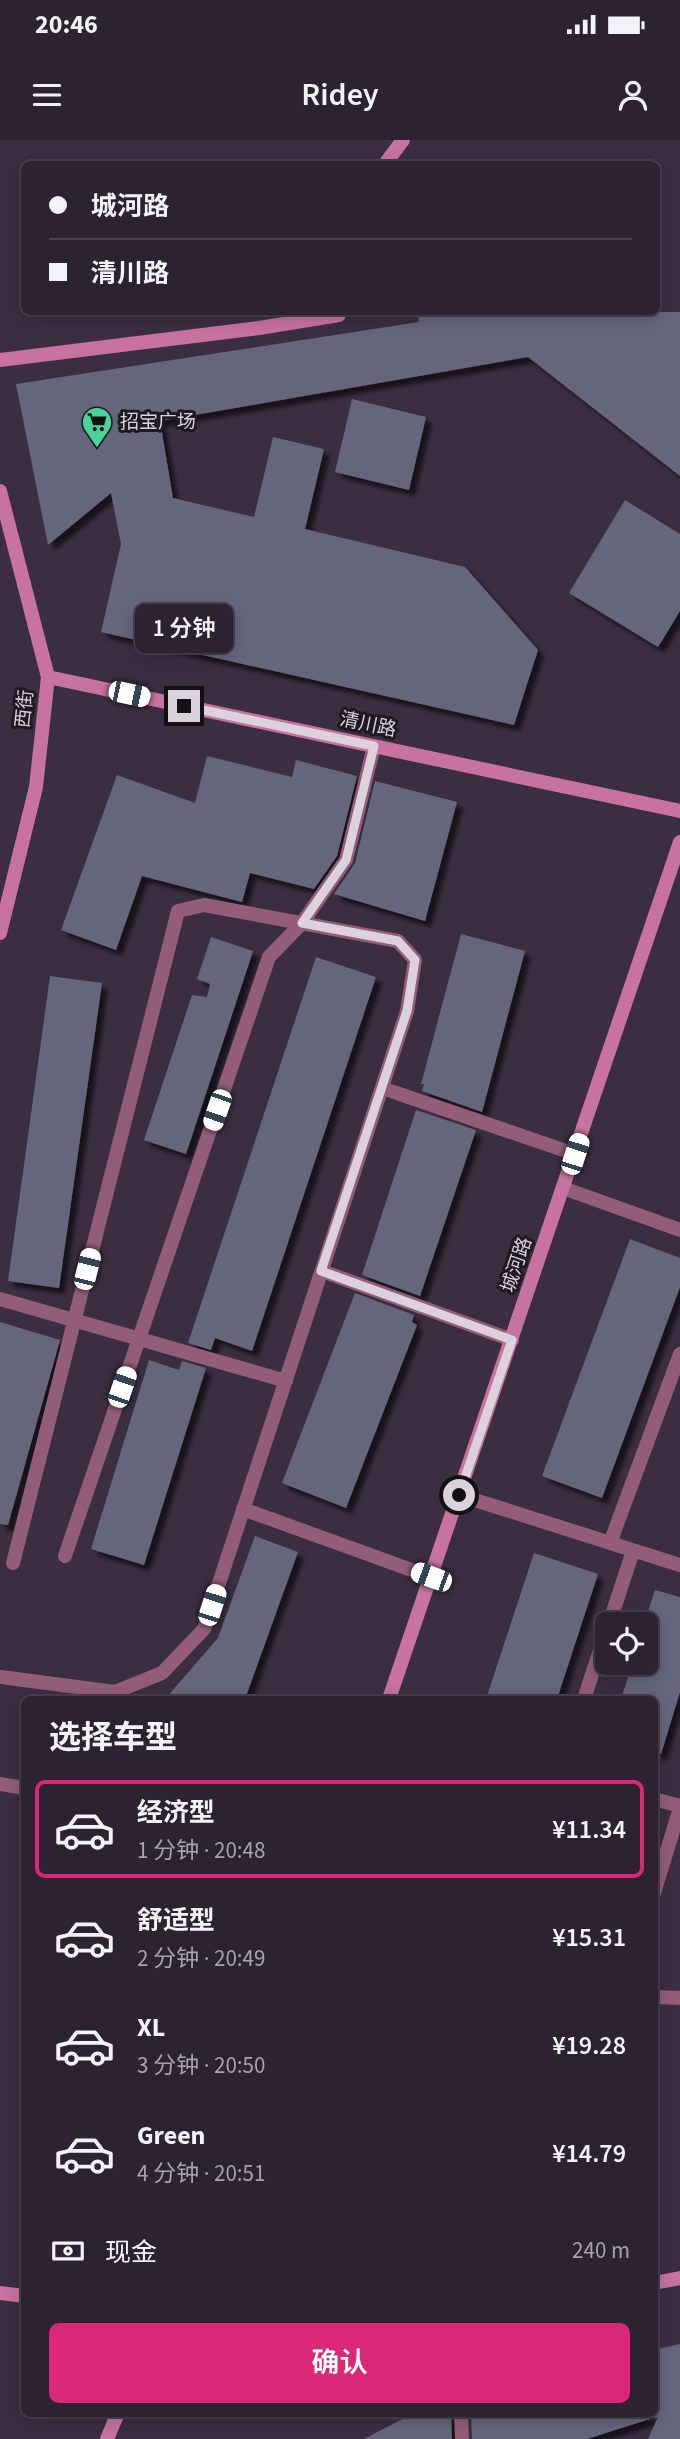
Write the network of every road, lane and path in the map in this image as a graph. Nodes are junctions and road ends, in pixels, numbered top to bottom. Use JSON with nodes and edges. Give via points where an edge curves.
{"nodes":[{"id":1,"x":403,"y":140,"type":"edge"},
{"id":2,"x":387,"y":161,"type":"edge"},
{"id":3,"x":333,"y":315,"type":"edge"},
{"id":4,"x":0,"y":360,"type":"edge"},
{"id":5,"x":0,"y":491,"type":"edge"},
{"id":6,"x":5,"y":533,"type":"edge"},
{"id":7,"x":48,"y":677,"type":"junction"},
{"id":8,"x":374,"y":746,"type":"junction"},
{"id":9,"x":680,"y":811,"type":"edge"},
{"id":10,"x":680,"y":842,"type":"edge"},
{"id":11,"x":302,"y":923,"type":"junction"},
{"id":12,"x":0,"y":931,"type":"edge"},
{"id":13,"x":382,"y":1088,"type":"junction"},
{"id":14,"x":575,"y":1154,"type":"junction"},
{"id":15,"x":563,"y":1188,"type":"junction"},
{"id":16,"x":680,"y":1230,"type":"edge"},
{"id":17,"x":321,"y":1271,"type":"junction"},
{"id":18,"x":0,"y":1299,"type":"edge"},
{"id":19,"x":74,"y":1320,"type":"junction"},
{"id":20,"x":139,"y":1339,"type":"junction"},
{"id":21,"x":512,"y":1340,"type":"junction"},
{"id":22,"x":680,"y":1354,"type":"edge"},
{"id":23,"x":286,"y":1381,"type":"junction"},
{"id":24,"x":459,"y":1495,"type":"junction"},
{"id":25,"x":243,"y":1509,"type":"junction"},
{"id":26,"x":610,"y":1543,"type":"junction"},
{"id":27,"x":633,"y":1550,"type":"junction"},
{"id":28,"x":65,"y":1556,"type":"dead end"},
{"id":29,"x":12,"y":1563,"type":"dead end"},
{"id":30,"x":680,"y":1565,"type":"edge"},
{"id":31,"x":431,"y":1577,"type":"junction"},
{"id":32,"x":613,"y":1612,"type":"edge"},
{"id":33,"x":595,"y":1666,"type":"edge"},
{"id":34,"x":1,"y":1676,"type":"edge"},
{"id":35,"x":390,"y":1696,"type":"edge"},
{"id":36,"x":585,"y":1696,"type":"edge"},
{"id":37,"x":0,"y":1784,"type":"edge"},
{"id":38,"x":21,"y":1788,"type":"edge"},
{"id":39,"x":658,"y":1799,"type":"edge"},
{"id":40,"x":680,"y":1807,"type":"edge"},
{"id":41,"x":658,"y":1880,"type":"edge"},
{"id":42,"x":658,"y":1997,"type":"edge"},
{"id":43,"x":680,"y":1998,"type":"edge"},
{"id":44,"x":680,"y":2278,"type":"edge"},
{"id":45,"x":658,"y":2282,"type":"edge"},
{"id":46,"x":0,"y":2293,"type":"edge"},
{"id":47,"x":21,"y":2296,"type":"edge"},
{"id":48,"x":116,"y":2417,"type":"edge"},
{"id":49,"x":461,"y":2417,"type":"edge"},
{"id":50,"x":107,"y":2439,"type":"edge"},
{"id":51,"x":462,"y":2439,"type":"edge"}],
"edges":[{"from":1,"to":2,"type":"street"},
{"from":3,"to":4,"type":"street"},
{"from":5,"to":6,"type":"street","name":"西街"},
{"from":6,"to":7,"type":"street","name":"西街"},
{"from":7,"to":8,"type":"street","name":"清川路"},
{"from":7,"to":12,"type":"street","name":"西街","via":[[36,787]]},
{"from":8,"to":9,"type":"street","name":"清川路"},
{"from":8,"to":11,"type":"street","via":[[346,860]]},
{"from":10,"to":14,"type":"street","name":"城河路"},
{"from":11,"to":13,"type":"street","via":[[398,941],[415,960],[407,1011]]},
{"from":11,"to":19,"type":"street","via":[[204,905],[178,911]]},
{"from":11,"to":20,"type":"street","via":[[269,957]]},
{"from":13,"to":14,"type":"street"},
{"from":13,"to":17,"type":"street"},
{"from":14,"to":15,"type":"street","name":"城河路"},
{"from":15,"to":16,"type":"street"},
{"from":15,"to":21,"type":"street","name":"城河路"},
{"from":17,"to":21,"type":"street"},
{"from":17,"to":23,"type":"street"},
{"from":18,"to":19,"type":"street"},
{"from":19,"to":20,"type":"street"},
{"from":19,"to":29,"type":"street"},
{"from":20,"to":23,"type":"street"},
{"from":20,"to":28,"type":"street"},
{"from":21,"to":24,"type":"street","name":"城河路"},
{"from":22,"to":26,"type":"street"},
{"from":23,"to":25,"type":"street"},
{"from":24,"to":26,"type":"street"},
{"from":24,"to":31,"type":"street","name":"城河路"},
{"from":25,"to":31,"type":"street"},
{"from":25,"to":34,"type":"street","via":[[204,1629],[162,1674],[115,1692]]},
{"from":26,"to":27,"type":"street"},
{"from":27,"to":30,"type":"street"},
{"from":27,"to":32,"type":"street"},
{"from":31,"to":35,"type":"street","name":"城河路"},
{"from":33,"to":36,"type":"street"},
{"from":37,"to":38,"type":"street"},
{"from":39,"to":40,"type":"street"},
{"from":40,"to":41,"type":"street"},
{"from":42,"to":43,"type":"street"},
{"from":44,"to":45,"type":"street"},
{"from":46,"to":47,"type":"street"},
{"from":48,"to":50,"type":"street"},
{"from":49,"to":51,"type":"street"}]}
